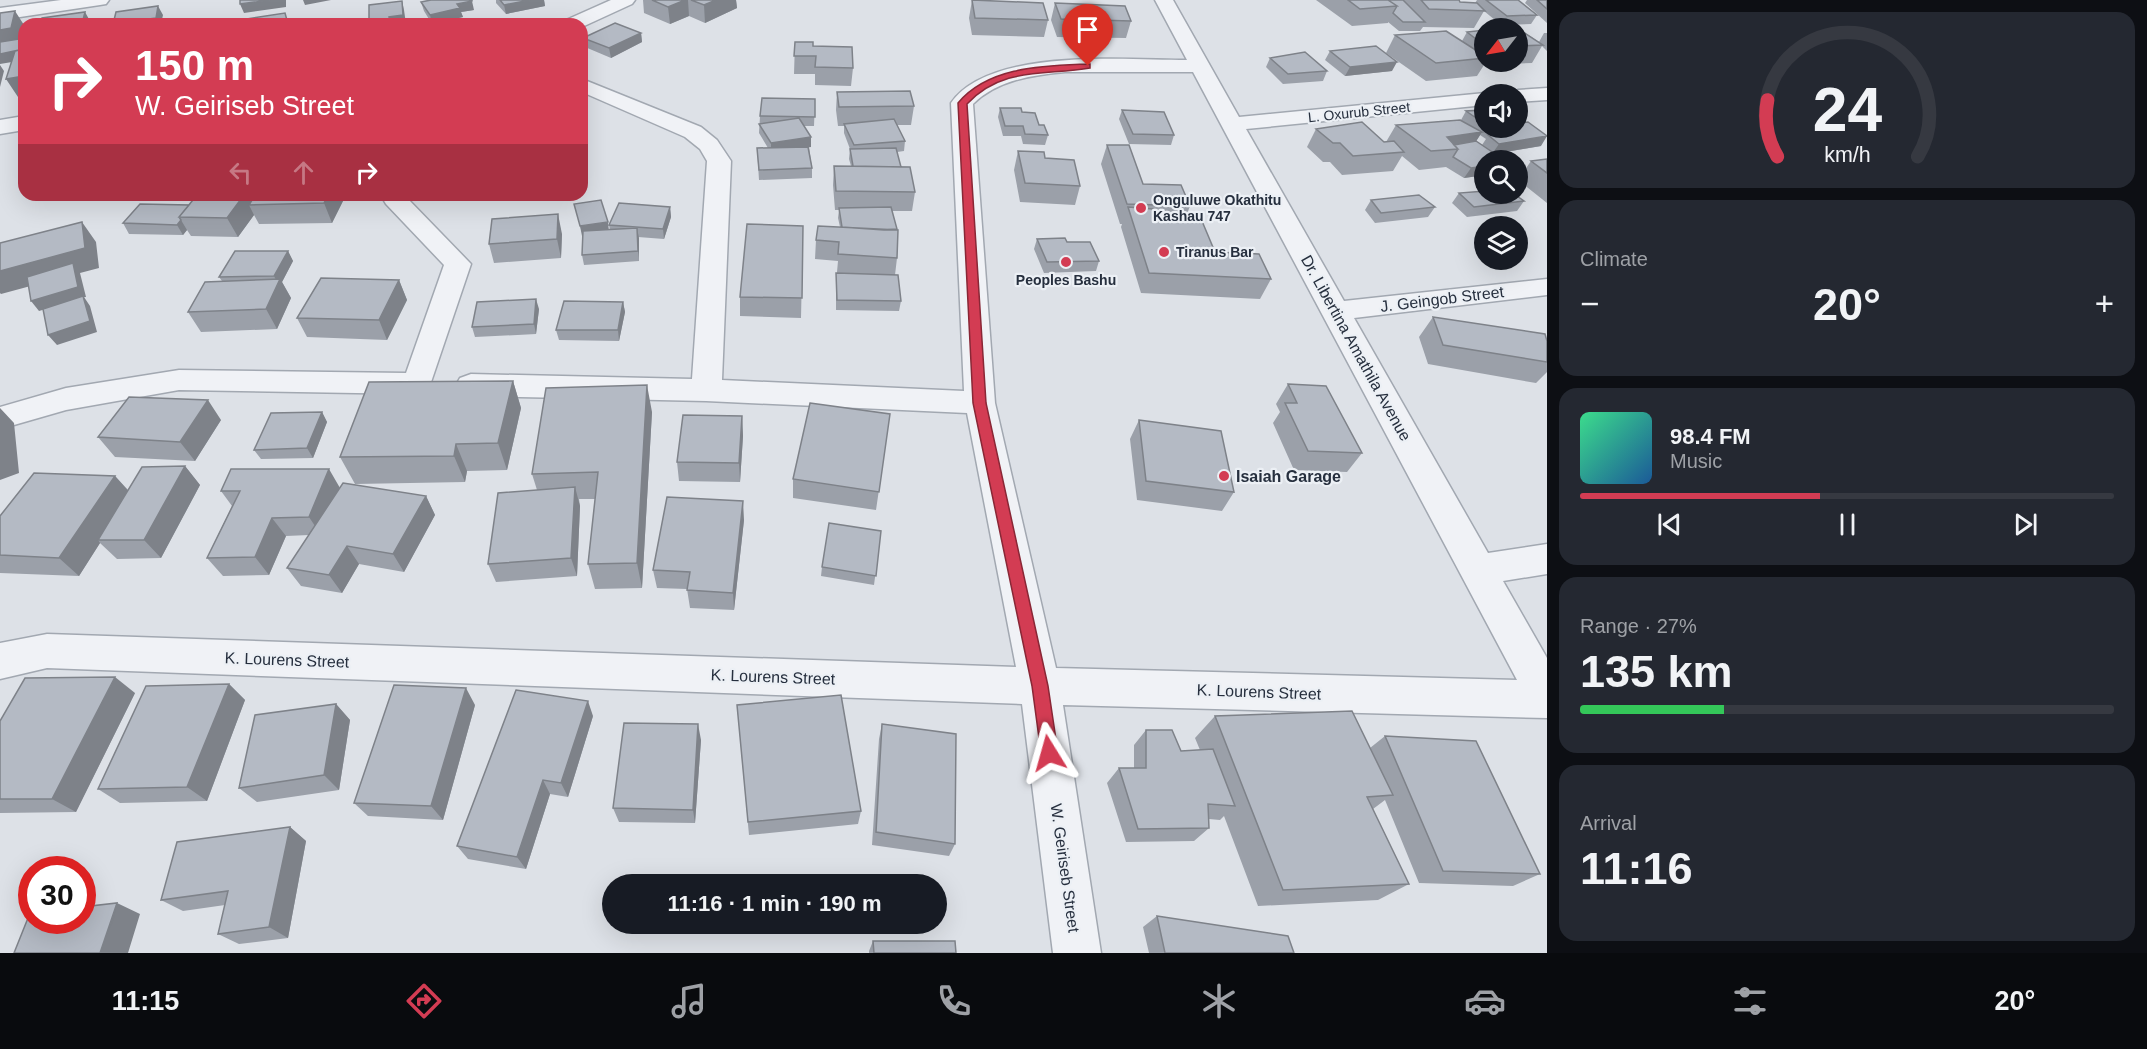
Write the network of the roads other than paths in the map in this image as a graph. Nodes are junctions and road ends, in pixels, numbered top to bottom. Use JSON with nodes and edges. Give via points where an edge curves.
{"nodes":[{"id":1,"x":100,"y":0,"type":"edge"},
{"id":2,"x":626,"y":0,"type":"edge"},
{"id":3,"x":1164,"y":0,"type":"edge"},
{"id":4,"x":0,"y":14,"type":"edge"},
{"id":5,"x":586,"y":18,"type":"edge"},
{"id":6,"x":1201,"y":66,"type":"junction"},
{"id":7,"x":589,"y":92,"type":"edge"},
{"id":8,"x":1547,"y":94,"type":"edge"},
{"id":9,"x":1528,"y":95,"type":"edge"},
{"id":10,"x":1474,"y":100,"type":"edge"},
{"id":11,"x":18,"y":124,"type":"edge"},
{"id":12,"x":1233,"y":124,"type":"junction"},
{"id":13,"x":0,"y":127,"type":"edge"},
{"id":14,"x":397,"y":201,"type":"edge"},
{"id":15,"x":1547,"y":287,"type":"edge"},
{"id":16,"x":1336,"y":311,"type":"junction"},
{"id":17,"x":417,"y":384,"type":"junction"},
{"id":18,"x":706,"y":390,"type":"junction"},
{"id":19,"x":980,"y":403,"type":"junction"},
{"id":20,"x":0,"y":418,"type":"edge"},
{"id":21,"x":1547,"y":559,"type":"edge"},
{"id":22,"x":1477,"y":570,"type":"junction"},
{"id":23,"x":0,"y":661,"type":"edge"},
{"id":24,"x":1040,"y":686,"type":"junction"},
{"id":25,"x":1547,"y":698,"type":"edge"},
{"id":26,"x":1077,"y":953,"type":"edge"}],
"edges":[{"from":1,"to":4,"type":"street"},
{"from":2,"to":5,"type":"street"},
{"from":3,"to":6,"type":"street","name":"Dr. Libertina Amathila Avenue"},
{"from":6,"to":12,"type":"street","name":"Dr. Libertina Amathila Avenue"},
{"from":6,"to":19,"type":"street","name":"W. Geiriseb Street","via":[[1065,66],[1026,70],[994,81],[962,103]]},
{"from":7,"to":18,"type":"street","via":[[693,132],[709,145],[719,161]]},
{"from":8,"to":9,"type":"street"},
{"from":10,"to":12,"type":"street","name":"L. Oxurub Street"},
{"from":11,"to":13,"type":"street"},
{"from":12,"to":16,"type":"street","name":"Dr. Libertina Amathila Avenue"},
{"from":14,"to":17,"type":"street","via":[[458,264]]},
{"from":15,"to":16,"type":"street","name":"J. Geingob Street"},
{"from":16,"to":22,"type":"street","name":"Dr. Libertina Amathila Avenue"},
{"from":17,"to":18,"type":"street"},
{"from":17,"to":20,"type":"street","via":[[178,380],[76,397]]},
{"from":18,"to":19,"type":"street"},
{"from":19,"to":24,"type":"street","name":"W. Geiriseb Street"},
{"from":21,"to":22,"type":"street"},
{"from":22,"to":25,"type":"street","name":"Dr. Libertina Amathila Avenue"},
{"from":23,"to":24,"type":"street","name":"K. Lourens Street","via":[[47,651]]},
{"from":24,"to":25,"type":"street","name":"K. Lourens Street"},
{"from":24,"to":26,"type":"street","name":"W. Geiriseb Street"}]}
